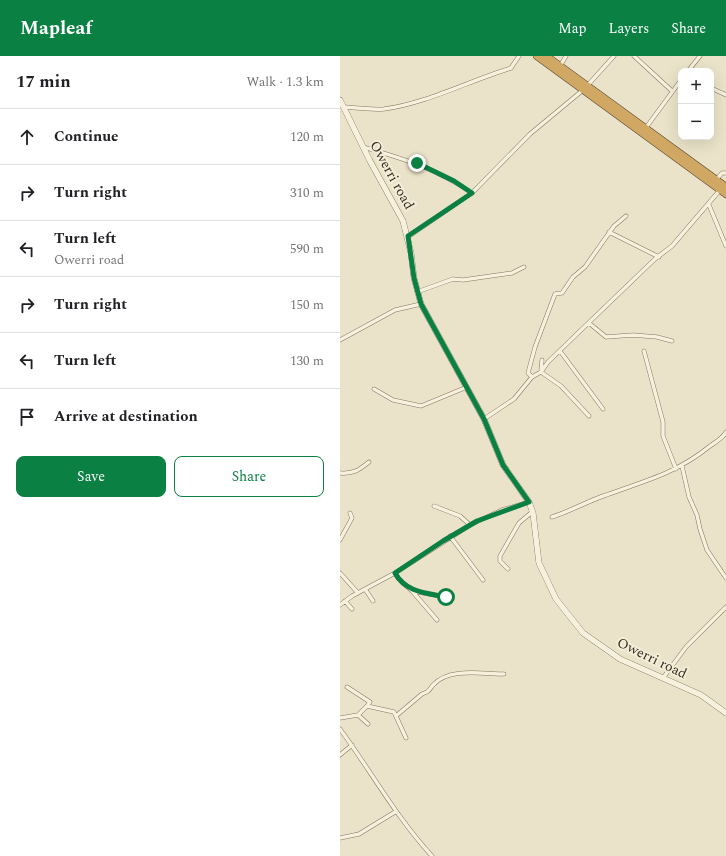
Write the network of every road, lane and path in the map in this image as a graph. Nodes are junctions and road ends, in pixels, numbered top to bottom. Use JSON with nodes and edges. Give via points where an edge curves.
{"nodes":[{"id":1,"x":519,"y":56,"type":"edge"},
{"id":2,"x":537,"y":56,"type":"edge"},
{"id":3,"x":546,"y":56,"type":"edge"},
{"id":4,"x":566,"y":56,"type":"edge"},
{"id":5,"x":614,"y":56,"type":"edge"},
{"id":6,"x":634,"y":56,"type":"edge"},
{"id":7,"x":700,"y":56,"type":"edge"},
{"id":8,"x":560,"y":66,"type":"junction"},
{"id":9,"x":690,"y":68,"type":"edge"},
{"id":10,"x":678,"y":84,"type":"edge"},
{"id":11,"x":585,"y":88,"type":"junction"},
{"id":12,"x":714,"y":89,"type":"edge"},
{"id":13,"x":672,"y":91,"type":"junction"},
{"id":14,"x":726,"y":95,"type":"edge"},
{"id":15,"x":340,"y":100,"type":"edge"},
{"id":16,"x":344,"y":107,"type":"junction"},
{"id":17,"x":645,"y":128,"type":"junction"},
{"id":18,"x":363,"y":147,"type":"junction"},
{"id":19,"x":726,"y":173,"type":"edge"},
{"id":20,"x":716,"y":180,"type":"junction"},
{"id":21,"x":724,"y":191,"type":"edge"},
{"id":22,"x":472,"y":193,"type":"junction"},
{"id":23,"x":709,"y":205,"type":"junction"},
{"id":24,"x":626,"y":216,"type":"dead end"},
{"id":25,"x":610,"y":232,"type":"junction"},
{"id":26,"x":408,"y":236,"type":"junction"},
{"id":27,"x":726,"y":246,"type":"edge"},
{"id":28,"x":659,"y":257,"type":"junction"},
{"id":29,"x":524,"y":267,"type":"dead end"},
{"id":30,"x":417,"y":292,"type":"junction"},
{"id":31,"x":421,"y":304,"type":"junction"},
{"id":32,"x":589,"y":323,"type":"junction"},
{"id":33,"x":340,"y":340,"type":"edge"},
{"id":34,"x":672,"y":341,"type":"dead end"},
{"id":35,"x":560,"y":351,"type":"junction"},
{"id":36,"x":644,"y":351,"type":"dead end"},
{"id":37,"x":542,"y":360,"type":"dead end"},
{"id":38,"x":541,"y":372,"type":"junction"},
{"id":39,"x":532,"y":377,"type":"junction"},
{"id":40,"x":467,"y":387,"type":"junction"},
{"id":41,"x":374,"y":389,"type":"dead end"},
{"id":42,"x":603,"y":409,"type":"dead end"},
{"id":43,"x":589,"y":416,"type":"dead end"},
{"id":44,"x":484,"y":419,"type":"junction"},
{"id":45,"x":725,"y":434,"type":"edge"},
{"id":46,"x":369,"y":462,"type":"dead end"},
{"id":47,"x":682,"y":466,"type":"junction"},
{"id":48,"x":676,"y":469,"type":"junction"},
{"id":49,"x":340,"y":473,"type":"edge"},
{"id":50,"x":529,"y":502,"type":"junction"},
{"id":51,"x":434,"y":506,"type":"dead end"},
{"id":52,"x":532,"y":512,"type":"junction"},
{"id":53,"x":350,"y":513,"type":"dead end"},
{"id":54,"x":552,"y":517,"type":"dead end"},
{"id":55,"x":470,"y":525,"type":"junction"},
{"id":56,"x":450,"y":536,"type":"junction"},
{"id":57,"x":340,"y":540,"type":"edge"},
{"id":58,"x":508,"y":569,"type":"dead end"},
{"id":59,"x":395,"y":573,"type":"junction"},
{"id":60,"x":340,"y":574,"type":"edge"},
{"id":61,"x":726,"y":578,"type":"edge"},
{"id":62,"x":483,"y":580,"type":"dead end"},
{"id":63,"x":365,"y":589,"type":"junction"},
{"id":64,"x":412,"y":590,"type":"junction"},
{"id":65,"x":358,"y":593,"type":"junction"},
{"id":66,"x":446,"y":597,"type":"dead end"},
{"id":67,"x":344,"y":601,"type":"junction"},
{"id":68,"x":373,"y":601,"type":"dead end"},
{"id":69,"x":340,"y":605,"type":"edge"},
{"id":70,"x":726,"y":607,"type":"edge"},
{"id":71,"x":352,"y":609,"type":"dead end"},
{"id":72,"x":437,"y":620,"type":"dead end"},
{"id":73,"x":504,"y":674,"type":"dead end"},
{"id":74,"x":663,"y":678,"type":"junction"},
{"id":75,"x":347,"y":687,"type":"dead end"},
{"id":76,"x":367,"y":706,"type":"junction"},
{"id":77,"x":726,"y":713,"type":"edge"},
{"id":78,"x":358,"y":715,"type":"junction"},
{"id":79,"x":396,"y":716,"type":"junction"},
{"id":80,"x":340,"y":718,"type":"edge"},
{"id":81,"x":368,"y":724,"type":"dead end"},
{"id":82,"x":340,"y":729,"type":"edge"},
{"id":83,"x":406,"y":738,"type":"dead end"},
{"id":84,"x":352,"y":745,"type":"junction"},
{"id":85,"x":340,"y":755,"type":"edge"},
{"id":86,"x":395,"y":812,"type":"junction"},
{"id":87,"x":340,"y":838,"type":"edge"},
{"id":88,"x":432,"y":856,"type":"edge"}],
"edges":[{"from":1,"to":16,"type":"street","via":[[511,68],[419,100],[384,109]]},
{"from":2,"to":11,"type":"highway"},
{"from":3,"to":8,"type":"highway"},
{"from":4,"to":8,"type":"street"},
{"from":5,"to":11,"type":"street"},
{"from":6,"to":13,"type":"street"},
{"from":7,"to":9,"type":"street"},
{"from":8,"to":11,"type":"highway"},
{"from":10,"to":13,"type":"street"},
{"from":11,"to":17,"type":"highway"},
{"from":11,"to":21,"type":"highway"},
{"from":11,"to":22,"type":"street","via":[[530,134]]},
{"from":12,"to":14,"type":"street"},
{"from":13,"to":17,"type":"street"},
{"from":15,"to":16,"type":"main road","name":"Owerri road"},
{"from":16,"to":18,"type":"main road","name":"Owerri road"},
{"from":17,"to":20,"type":"highway"},
{"from":18,"to":22,"type":"street","via":[[417,163]]},
{"from":18,"to":26,"type":"main road","name":"Owerri road","via":[[398,209]]},
{"from":19,"to":20,"type":"street","via":[[722,173]]},
{"from":20,"to":21,"type":"highway"},
{"from":21,"to":23,"type":"street"},
{"from":22,"to":26,"type":"street"},
{"from":23,"to":27,"type":"street"},
{"from":23,"to":28,"type":"street"},
{"from":24,"to":25,"type":"street"},
{"from":25,"to":28,"type":"street"},
{"from":25,"to":39,"type":"street","via":[[562,293],[555,294],[535,347],[528,374]]},
{"from":26,"to":30,"type":"main road","name":"Owerri road"},
{"from":28,"to":32,"type":"street"},
{"from":29,"to":30,"type":"street","via":[[512,273],[463,280],[453,279]]},
{"from":30,"to":31,"type":"main road","name":"Owerri road"},
{"from":31,"to":33,"type":"street","via":[[395,310]]},
{"from":31,"to":40,"type":"main road","name":"Owerri road"},
{"from":32,"to":34,"type":"street","via":[[606,337],[633,335]]},
{"from":32,"to":35,"type":"street"},
{"from":35,"to":38,"type":"street"},
{"from":35,"to":42,"type":"street"},
{"from":36,"to":48,"type":"street","via":[[663,422],[663,436]]},
{"from":37,"to":38,"type":"street"},
{"from":38,"to":39,"type":"street"},
{"from":38,"to":43,"type":"street","via":[[561,386]]},
{"from":39,"to":44,"type":"street","via":[[514,398]]},
{"from":40,"to":41,"type":"street","via":[[421,406],[393,400]]},
{"from":40,"to":44,"type":"main road","name":"Owerri road"},
{"from":44,"to":50,"type":"main road","name":"Owerri road","via":[[503,465]]},
{"from":45,"to":47,"type":"street"},
{"from":46,"to":49,"type":"street","via":[[356,472]]},
{"from":47,"to":48,"type":"street"},
{"from":47,"to":61,"type":"street","via":[[689,497],[698,515],[707,550]]},
{"from":48,"to":54,"type":"street"},
{"from":50,"to":52,"type":"main road","name":"Owerri road"},
{"from":50,"to":55,"type":"street","via":[[502,510]]},
{"from":51,"to":55,"type":"street","via":[[460,516]]},
{"from":52,"to":58,"type":"street","via":[[519,523],[500,556],[500,561]]},
{"from":52,"to":74,"type":"main road","name":"Owerri road","via":[[539,563],[550,589],[570,619],[583,633],[620,659]]},
{"from":53,"to":57,"type":"street","via":[[352,518]]},
{"from":55,"to":56,"type":"street"},
{"from":56,"to":59,"type":"street"},
{"from":56,"to":62,"type":"street"},
{"from":59,"to":63,"type":"street"},
{"from":59,"to":64,"type":"street"},
{"from":60,"to":65,"type":"street"},
{"from":63,"to":65,"type":"street"},
{"from":63,"to":68,"type":"street"},
{"from":64,"to":66,"type":"street"},
{"from":64,"to":72,"type":"street"},
{"from":65,"to":67,"type":"street"},
{"from":67,"to":69,"type":"street"},
{"from":67,"to":71,"type":"street"},
{"from":70,"to":74,"type":"street","via":[[686,647]]},
{"from":73,"to":79,"type":"street","via":[[458,673],[450,676],[434,684],[428,692]]},
{"from":74,"to":77,"type":"main road","name":"Owerri road","via":[[701,695]]},
{"from":75,"to":76,"type":"street","via":[[370,702]]},
{"from":76,"to":78,"type":"street"},
{"from":76,"to":79,"type":"street","via":[[394,712]]},
{"from":78,"to":80,"type":"street"},
{"from":78,"to":81,"type":"street"},
{"from":79,"to":83,"type":"street"},
{"from":82,"to":84,"type":"street"},
{"from":84,"to":85,"type":"street"},
{"from":84,"to":86,"type":"street"},
{"from":86,"to":87,"type":"street","via":[[359,834]]},
{"from":86,"to":88,"type":"street"}]}
